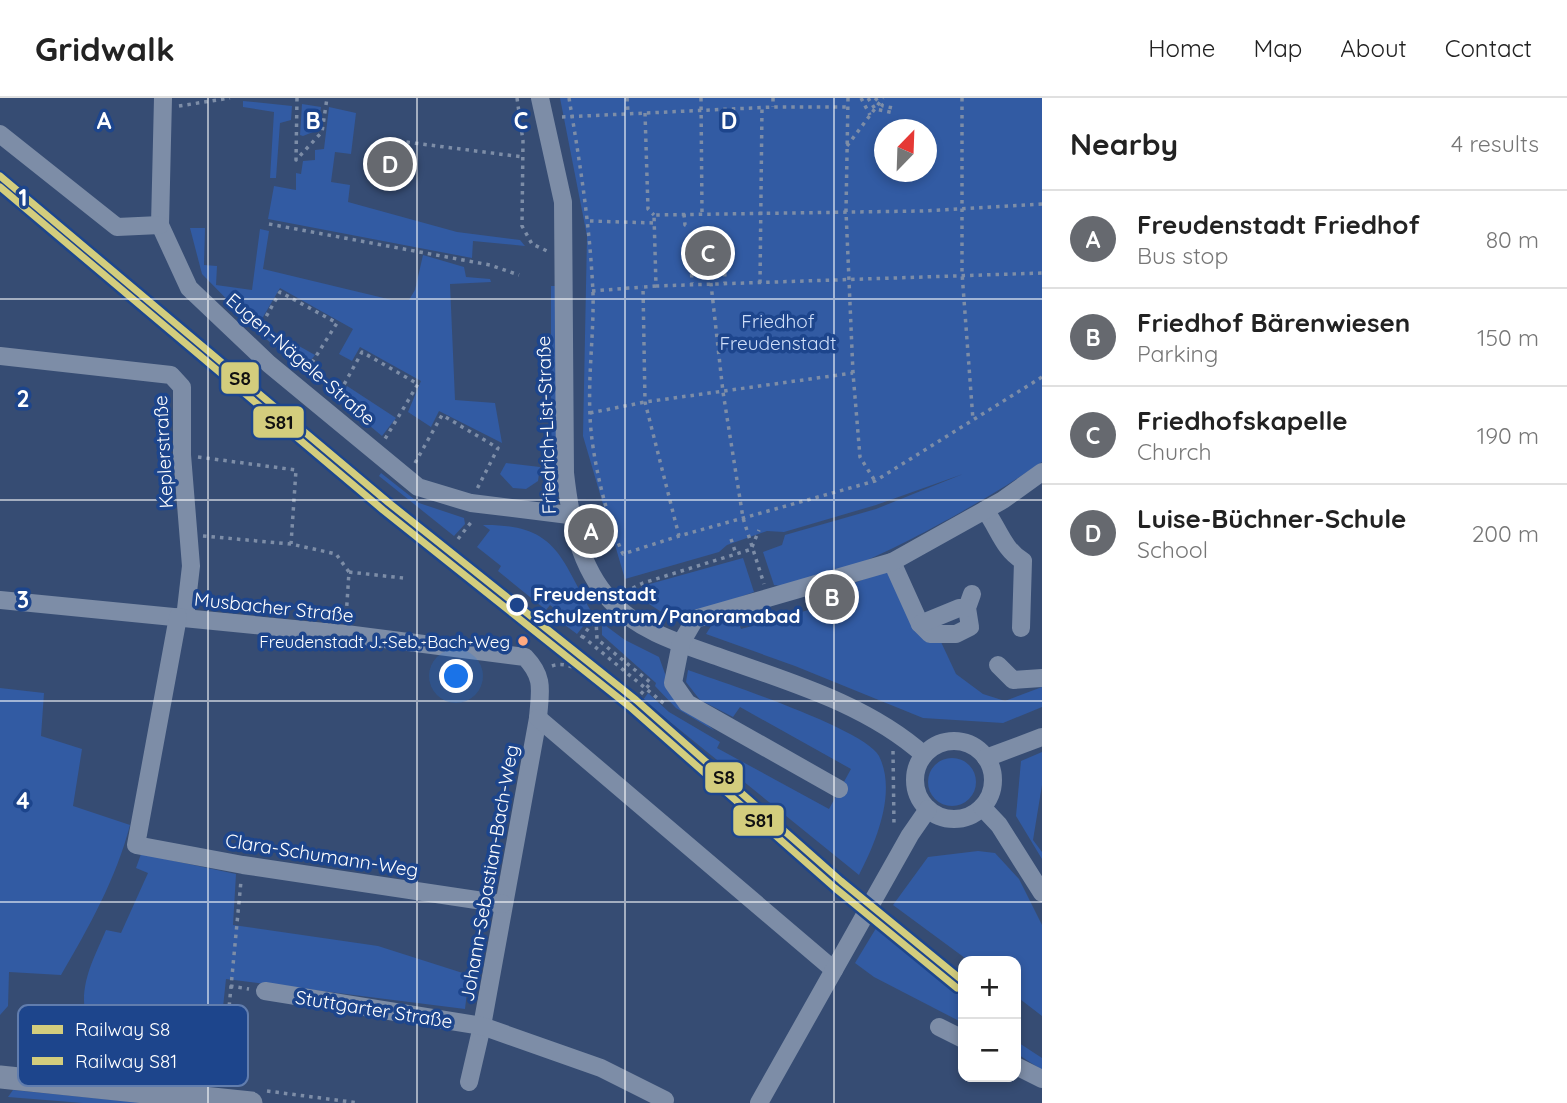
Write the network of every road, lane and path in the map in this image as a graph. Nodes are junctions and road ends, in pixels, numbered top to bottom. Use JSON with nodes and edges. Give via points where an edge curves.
{"nodes":[{"id":1,"x":163,"y":98,"type":"edge"},
{"id":2,"x":230,"y":98,"type":"edge"},
{"id":3,"x":297,"y":98,"type":"edge"},
{"id":4,"x":327,"y":98,"type":"edge"},
{"id":5,"x":517,"y":98,"type":"edge"},
{"id":6,"x":540,"y":98,"type":"edge"},
{"id":7,"x":569,"y":98,"type":"edge"},
{"id":8,"x":627,"y":98,"type":"edge"},
{"id":9,"x":701,"y":98,"type":"edge"},
{"id":10,"x":773,"y":98,"type":"edge"},
{"id":11,"x":848,"y":98,"type":"edge"},
{"id":12,"x":860,"y":98,"type":"edge"},
{"id":13,"x":868,"y":98,"type":"edge"},
{"id":14,"x":875,"y":98,"type":"edge"},
{"id":15,"x":883,"y":98,"type":"edge"},
{"id":16,"x":962,"y":98,"type":"edge"},
{"id":17,"x":879,"y":104,"type":"junction"},
{"id":18,"x":201,"y":105,"type":"dead end"},
{"id":19,"x":761,"y":107,"type":"junction"},
{"id":20,"x":774,"y":107,"type":"junction"},
{"id":21,"x":848,"y":107,"type":"junction"},
{"id":22,"x":875,"y":109,"type":"junction"},
{"id":23,"x":701,"y":111,"type":"junction"},
{"id":24,"x":645,"y":113,"type":"junction"},
{"id":25,"x":628,"y":114,"type":"junction"},
{"id":26,"x":870,"y":115,"type":"junction"},
{"id":27,"x":572,"y":116,"type":"junction"},
{"id":28,"x":563,"y":117,"type":"dead end"},
{"id":29,"x":0,"y":134,"type":"edge"},
{"id":30,"x":398,"y":141,"type":"dead end"},
{"id":31,"x":847,"y":146,"type":"junction"},
{"id":32,"x":523,"y":157,"type":"junction"},
{"id":33,"x":1042,"y":204,"type":"edge"},
{"id":34,"x":960,"y":209,"type":"junction"},
{"id":35,"x":846,"y":211,"type":"junction"},
{"id":36,"x":760,"y":213,"type":"junction"},
{"id":37,"x":684,"y":214,"type":"junction"},
{"id":38,"x":702,"y":214,"type":"junction"},
{"id":39,"x":654,"y":215,"type":"junction"},
{"id":40,"x":590,"y":221,"type":"junction"},
{"id":41,"x":269,"y":223,"type":"dead end"},
{"id":42,"x":654,"y":223,"type":"junction"},
{"id":43,"x":160,"y":225,"type":"junction"},
{"id":44,"x":689,"y":227,"type":"dead end"},
{"id":45,"x":724,"y":239,"type":"dead end"},
{"id":46,"x":690,"y":240,"type":"dead end"},
{"id":47,"x":563,"y":254,"type":"junction"},
{"id":48,"x":709,"y":266,"type":"dead end"},
{"id":49,"x":961,"y":273,"type":"junction"},
{"id":50,"x":1042,"y":273,"type":"edge"},
{"id":51,"x":519,"y":275,"type":"dead end"},
{"id":52,"x":848,"y":280,"type":"junction"},
{"id":53,"x":711,"y":283,"type":"junction"},
{"id":54,"x":725,"y":283,"type":"junction"},
{"id":55,"x":760,"y":283,"type":"junction"},
{"id":56,"x":692,"y":284,"type":"junction"},
{"id":57,"x":656,"y":286,"type":"junction"},
{"id":58,"x":643,"y":287,"type":"junction"},
{"id":59,"x":593,"y":291,"type":"junction"},
{"id":60,"x":587,"y":330,"type":"dead end"},
{"id":61,"x":594,"y":330,"type":"junction"},
{"id":62,"x":248,"y":344,"type":"junction"},
{"id":63,"x":0,"y":356,"type":"edge"},
{"id":64,"x":853,"y":373,"type":"junction"},
{"id":65,"x":1042,"y":377,"type":"edge"},
{"id":66,"x":296,"y":385,"type":"junction"},
{"id":67,"x":723,"y":392,"type":"junction"},
{"id":68,"x":645,"y":402,"type":"junction"},
{"id":69,"x":328,"y":413,"type":"junction"},
{"id":70,"x":590,"y":413,"type":"junction"},
{"id":71,"x":973,"y":421,"type":"junction"},
{"id":72,"x":376,"y":452,"type":"junction"},
{"id":73,"x":182,"y":455,"type":"junction"},
{"id":74,"x":1042,"y":472,"type":"edge"},
{"id":75,"x":407,"y":477,"type":"junction"},
{"id":76,"x":875,"y":481,"type":"junction"},
{"id":77,"x":469,"y":503,"type":"junction"},
{"id":78,"x":985,"y":510,"type":"junction"},
{"id":79,"x":569,"y":515,"type":"junction"},
{"id":80,"x":743,"y":519,"type":"junction"},
{"id":81,"x":759,"y":530,"type":"dead end"},
{"id":82,"x":189,"y":535,"type":"junction"},
{"id":83,"x":679,"y":536,"type":"junction"},
{"id":84,"x":731,"y":539,"type":"dead end"},
{"id":85,"x":291,"y":544,"type":"junction"},
{"id":86,"x":752,"y":549,"type":"junction"},
{"id":87,"x":736,"y":554,"type":"junction"},
{"id":88,"x":892,"y":562,"type":"junction"},
{"id":89,"x":349,"y":572,"type":"junction"},
{"id":90,"x":403,"y":578,"type":"dead end"},
{"id":91,"x":618,"y":597,"type":"junction"},
{"id":92,"x":769,"y":597,"type":"junction"},
{"id":93,"x":0,"y":600,"type":"edge"},
{"id":94,"x":970,"y":601,"type":"dead end"},
{"id":95,"x":181,"y":618,"type":"junction"},
{"id":96,"x":596,"y":619,"type":"junction"},
{"id":97,"x":1021,"y":628,"type":"dead end"},
{"id":98,"x":346,"y":634,"type":"junction"},
{"id":99,"x":681,"y":643,"type":"junction"},
{"id":100,"x":998,"y":665,"type":"dead end"},
{"id":101,"x":538,"y":671,"type":"junction"},
{"id":102,"x":1042,"y":678,"type":"edge"},
{"id":103,"x":646,"y":688,"type":"junction"},
{"id":104,"x":538,"y":718,"type":"junction"},
{"id":105,"x":1042,"y":737,"type":"edge"},
{"id":106,"x":903,"y":739,"type":"junction"},
{"id":107,"x":923,"y":755,"type":"junction"},
{"id":108,"x":986,"y":758,"type":"junction"},
{"id":109,"x":839,"y":789,"type":"dead end"},
{"id":110,"x":982,"y":807,"type":"junction"},
{"id":111,"x":928,"y":809,"type":"junction"},
{"id":112,"x":894,"y":826,"type":"dead end"},
{"id":113,"x":136,"y":845,"type":"joint"},
{"id":114,"x":243,"y":865,"type":"junction"},
{"id":115,"x":1040,"y":886,"type":"edge"},
{"id":116,"x":503,"y":904,"type":"junction"},
{"id":117,"x":834,"y":970,"type":"junction"},
{"id":118,"x":265,"y":991,"type":"dead end"},
{"id":119,"x":230,"y":1005,"type":"edge"},
{"id":120,"x":482,"y":1026,"type":"junction"},
{"id":121,"x":939,"y":1027,"type":"dead end"},
{"id":122,"x":958,"y":1036,"type":"edge"},
{"id":123,"x":1021,"y":1068,"type":"edge"},
{"id":124,"x":1042,"y":1079,"type":"edge"},
{"id":125,"x":469,"y":1082,"type":"dead end"},
{"id":126,"x":64,"y":1086,"type":"edge"},
{"id":127,"x":222,"y":1086,"type":"edge"},
{"id":128,"x":221,"y":1099,"type":"junction"},
{"id":129,"x":665,"y":1100,"type":"dead end"},
{"id":130,"x":251,"y":1103,"type":"edge"},
{"id":131,"x":759,"y":1103,"type":"edge"}],
"edges":[{"from":1,"to":43,"type":"street","name":"Eugen-Nägele-Straße"},
{"from":2,"to":18,"type":"path"},
{"from":3,"to":4,"type":"path","via":[[296,160],[322,132]]},
{"from":5,"to":32,"type":"path"},
{"from":6,"to":47,"type":"street","name":"Friedrich-List-Straße","via":[[563,202]]},
{"from":7,"to":27,"type":"path"},
{"from":8,"to":25,"type":"path"},
{"from":9,"to":23,"type":"path"},
{"from":10,"to":20,"type":"path"},
{"from":11,"to":21,"type":"path"},
{"from":12,"to":26,"type":"path"},
{"from":13,"to":22,"type":"path"},
{"from":14,"to":17,"type":"path"},
{"from":15,"to":17,"type":"path"},
{"from":16,"to":34,"type":"path"},
{"from":17,"to":22,"type":"path"},
{"from":17,"to":22,"type":"path","via":[[893,111]]},
{"from":19,"to":20,"type":"path"},
{"from":19,"to":23,"type":"path"},
{"from":19,"to":36,"type":"path"},
{"from":20,"to":21,"type":"path"},
{"from":21,"to":31,"type":"path"},
{"from":22,"to":26,"type":"path"},
{"from":23,"to":24,"type":"path"},
{"from":23,"to":38,"type":"path"},
{"from":24,"to":25,"type":"path"},
{"from":24,"to":39,"type":"path","via":[[649,209]]},
{"from":25,"to":27,"type":"path"},
{"from":26,"to":31,"type":"path"},
{"from":27,"to":28,"type":"path"},
{"from":27,"to":40,"type":"path"},
{"from":29,"to":43,"type":"street","via":[[117,227]]},
{"from":30,"to":32,"type":"path"},
{"from":31,"to":35,"type":"path"},
{"from":32,"to":47,"type":"path","via":[[522,226],[532,244]]},
{"from":33,"to":34,"type":"path"},
{"from":34,"to":35,"type":"path"},
{"from":34,"to":49,"type":"path"},
{"from":35,"to":36,"type":"path"},
{"from":35,"to":52,"type":"path"},
{"from":36,"to":38,"type":"path"},
{"from":36,"to":55,"type":"path"},
{"from":37,"to":38,"type":"path"},
{"from":37,"to":39,"type":"path"},
{"from":37,"to":44,"type":"path"},
{"from":39,"to":42,"type":"path"},
{"from":40,"to":42,"type":"path"},
{"from":40,"to":59,"type":"path"},
{"from":41,"to":51,"type":"path","via":[[489,265]]},
{"from":42,"to":57,"type":"path"},
{"from":43,"to":62,"type":"street","name":"Eugen-Nägele-Straße","via":[[189,288]]},
{"from":45,"to":54,"type":"path"},
{"from":46,"to":56,"type":"path"},
{"from":47,"to":79,"type":"street","name":"Friedrich-List-Straße"},
{"from":48,"to":53,"type":"path"},
{"from":49,"to":50,"type":"path"},
{"from":49,"to":52,"type":"path"},
{"from":49,"to":71,"type":"path"},
{"from":52,"to":55,"type":"path"},
{"from":52,"to":64,"type":"path"},
{"from":53,"to":54,"type":"path"},
{"from":53,"to":56,"type":"path"},
{"from":53,"to":67,"type":"path"},
{"from":54,"to":55,"type":"path"},
{"from":56,"to":57,"type":"path"},
{"from":57,"to":58,"type":"path"},
{"from":58,"to":59,"type":"path"},
{"from":58,"to":68,"type":"path"},
{"from":59,"to":61,"type":"path"},
{"from":60,"to":61,"type":"path"},
{"from":61,"to":70,"type":"path"},
{"from":62,"to":66,"type":"street","name":"Eugen-Nägele-Straße"},
{"from":62,"to":66,"type":"path","via":[[280,292],[337,323]]},
{"from":63,"to":73,"type":"street","name":"Keplerstraße","via":[[171,375],[182,387]]},
{"from":64,"to":67,"type":"path"},
{"from":64,"to":76,"type":"path","via":[[860,457]]},
{"from":65,"to":71,"type":"path"},
{"from":66,"to":69,"type":"street","name":"Eugen-Nägele-Straße"},
{"from":67,"to":68,"type":"path"},
{"from":67,"to":80,"type":"path"},
{"from":68,"to":70,"type":"path"},
{"from":68,"to":83,"type":"path"},
{"from":69,"to":72,"type":"street","name":"Eugen-Nägele-Straße"},
{"from":69,"to":72,"type":"path","via":[[362,352],[418,384]]},
{"from":70,"to":83,"type":"path","via":[[592,443],[613,532],[623,554]]},
{"from":71,"to":76,"type":"path"},
{"from":72,"to":75,"type":"street","name":"Eugen-Nägele-Straße"},
{"from":73,"to":82,"type":"street","name":"Keplerstraße"},
{"from":73,"to":85,"type":"path","via":[[296,470]]},
{"from":74,"to":78,"type":"street"},
{"from":75,"to":77,"type":"street","name":"Eugen-Nägele-Straße","via":[[418,486]]},
{"from":75,"to":77,"type":"path","via":[[442,415],[498,448]]},
{"from":76,"to":80,"type":"path"},
{"from":77,"to":79,"type":"street","name":"Eugen-Nägele-Straße"},
{"from":78,"to":88,"type":"street"},
{"from":78,"to":97,"type":"street","via":[[1006,549],[1023,561]]},
{"from":79,"to":91,"type":"street","name":"Friedrich-List-Straße","via":[[591,572]]},
{"from":80,"to":83,"type":"path"},
{"from":80,"to":86,"type":"path"},
{"from":81,"to":86,"type":"path"},
{"from":82,"to":85,"type":"path"},
{"from":82,"to":95,"type":"street","name":"Keplerstraße","via":[[191,566]]},
{"from":84,"to":87,"type":"path"},
{"from":85,"to":89,"type":"path","via":[[335,554]]},
{"from":86,"to":87,"type":"path"},
{"from":86,"to":92,"type":"path"},
{"from":87,"to":91,"type":"path","via":[[643,583]]},
{"from":88,"to":92,"type":"street"},
{"from":88,"to":94,"type":"street","via":[[920,624]]},
{"from":89,"to":90,"type":"path"},
{"from":89,"to":98,"type":"path"},
{"from":91,"to":96,"type":"path"},
{"from":91,"to":99,"type":"street","name":"Friedrich-List-Straße","via":[[643,627]]},
{"from":92,"to":99,"type":"street","via":[[695,619]]},
{"from":93,"to":95,"type":"street","name":"Musbacher Straße"},
{"from":95,"to":98,"type":"street","name":"Musbacher Straße"},
{"from":95,"to":113,"type":"street","name":"Keplerstraße"},
{"from":96,"to":103,"type":"path","via":[[597,639],[651,683]]},
{"from":96,"to":103,"type":"path","via":[[581,637]]},
{"from":98,"to":101,"type":"street","name":"Musbacher Straße","via":[[525,657]]},
{"from":99,"to":106,"type":"street","name":"Friedrich-List-Straße","via":[[857,710]]},
{"from":99,"to":109,"type":"street","via":[[673,683],[687,703]]},
{"from":100,"to":102,"type":"street","via":[[1013,680]]},
{"from":101,"to":103,"type":"path","via":[[561,663],[575,668],[627,709]]},
{"from":101,"to":104,"type":"street","name":"Johann-Sebastian-Bach-Weg"},
{"from":104,"to":116,"type":"street","name":"Johann-Sebastian-Bach-Weg"},
{"from":104,"to":117,"type":"street"},
{"from":105,"to":108,"type":"street"},
{"from":106,"to":107,"type":"street","name":"Friedrich-List-Straße"},
{"from":106,"to":112,"type":"path","via":[[891,753]]},
{"from":107,"to":108,"type":"street","via":[[946,742],[960,742]]},
{"from":107,"to":111,"type":"street","via":[[914,780]]},
{"from":108,"to":110,"type":"street","via":[[992,789]]},
{"from":110,"to":111,"type":"street","via":[[957,819]]},
{"from":110,"to":115,"type":"street"},
{"from":111,"to":117,"type":"street"},
{"from":113,"to":114,"type":"street","name":"Clara-Schumann-Weg"},
{"from":114,"to":116,"type":"street","name":"Clara-Schumann-Weg"},
{"from":114,"to":119,"type":"path"},
{"from":116,"to":120,"type":"street","name":"Johann-Sebastian-Bach-Weg"},
{"from":117,"to":131,"type":"street"},
{"from":118,"to":120,"type":"street","name":"Stuttgarter Straße"},
{"from":120,"to":125,"type":"street","name":"Johann-Sebastian-Bach-Weg"},
{"from":120,"to":129,"type":"street","name":"Stuttgarter Straße","via":[[601,1068]]},
{"from":121,"to":122,"type":"street"},
{"from":123,"to":124,"type":"street"},
{"from":126,"to":128,"type":"main road"},
{"from":127,"to":128,"type":"path"},
{"from":128,"to":130,"type":"main road"}]}
